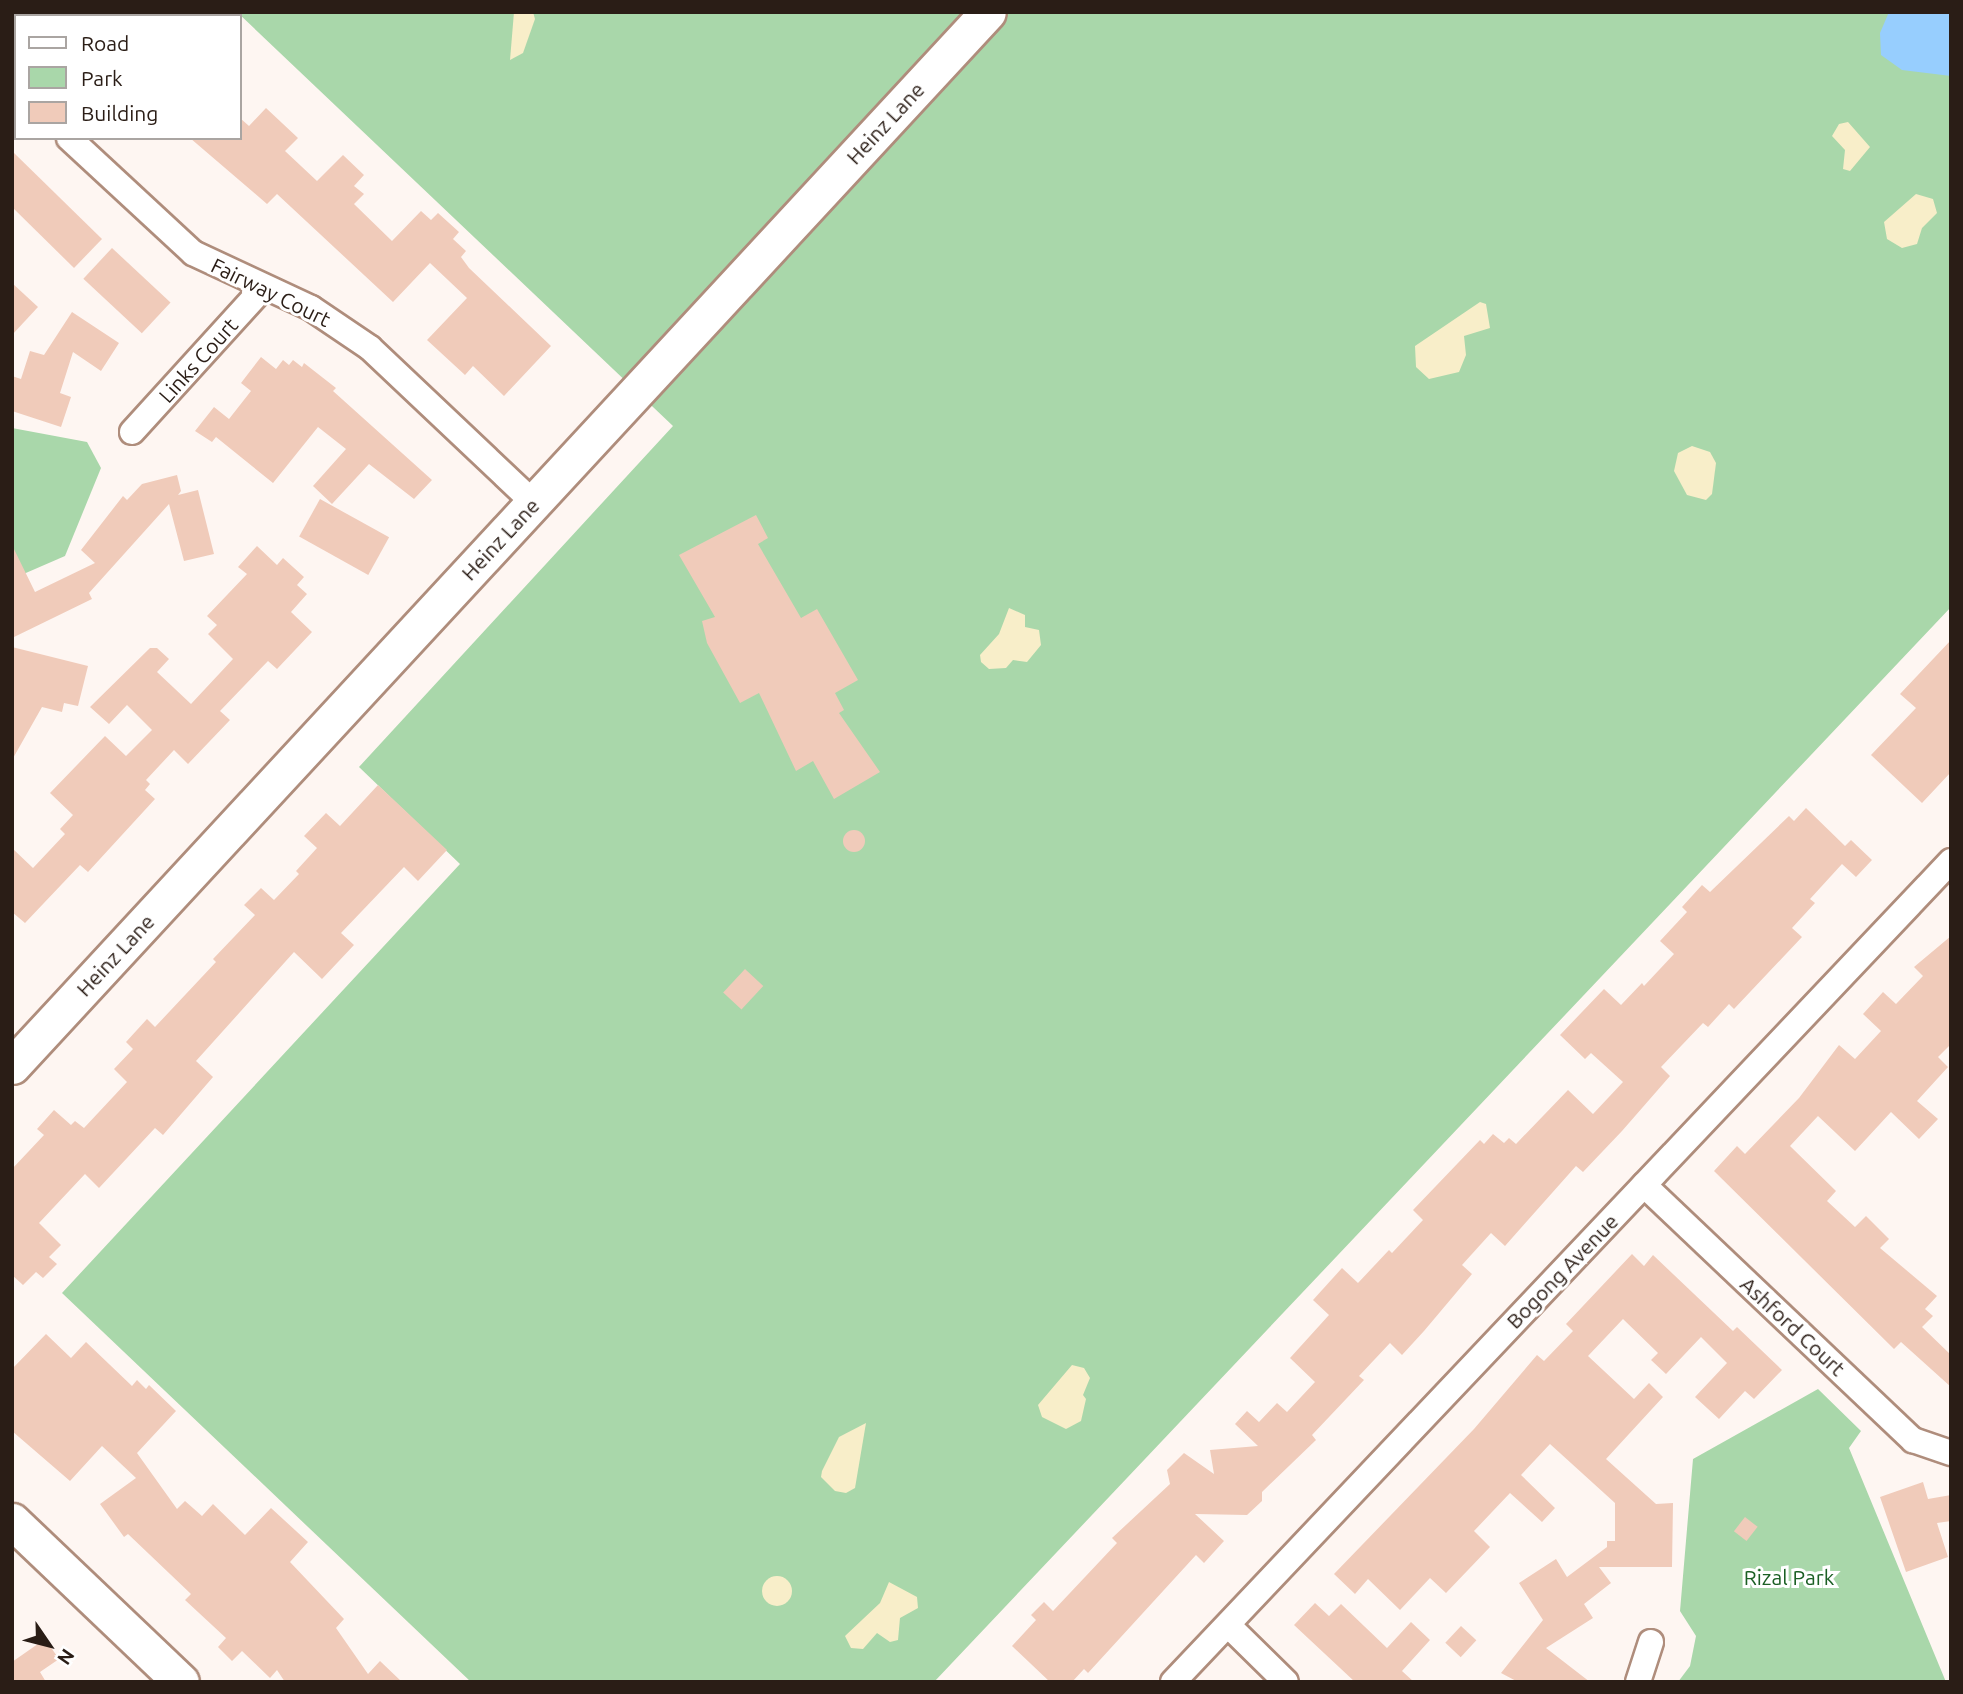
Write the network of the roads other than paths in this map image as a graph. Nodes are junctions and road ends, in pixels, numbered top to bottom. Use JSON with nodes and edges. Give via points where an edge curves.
{"nodes":[{"id":1,"x":988,"y":12,"type":"edge"},
{"id":2,"x":71,"y":140,"type":"edge"},
{"id":3,"x":264,"y":287,"type":"junction"},
{"id":4,"x":132,"y":432,"type":"dead end"},
{"id":5,"x":534,"y":503,"type":"junction"},
{"id":6,"x":1951,"y":861,"type":"edge"},
{"id":7,"x":12,"y":1066,"type":"edge"},
{"id":8,"x":1644,"y":1185,"type":"junction"},
{"id":9,"x":1951,"y":1453,"type":"edge"},
{"id":10,"x":12,"y":1521,"type":"edge"},
{"id":11,"x":1228,"y":1625,"type":"junction"},
{"id":12,"x":1651,"y":1642,"type":"dead end"},
{"id":13,"x":181,"y":1682,"type":"edge"},
{"id":14,"x":1173,"y":1682,"type":"edge"},
{"id":15,"x":1286,"y":1682,"type":"edge"},
{"id":16,"x":1638,"y":1682,"type":"edge"}],
"edges":[{"from":1,"to":5,"type":"street","name":"Heinz Lane"},
{"from":2,"to":3,"type":"street","name":"Fairway Court","via":[[183,245],[215,266]]},
{"from":3,"to":4,"type":"street","name":"Links Court"},
{"from":3,"to":5,"type":"street","name":"Fairway Court","via":[[311,308],[370,348]]},
{"from":5,"to":7,"type":"street","name":"Heinz Lane"},
{"from":6,"to":8,"type":"street","name":"Bogong Avenue"},
{"from":8,"to":9,"type":"street","name":"Ashford Court","via":[[1913,1440]]},
{"from":8,"to":11,"type":"street","name":"Bogong Avenue"},
{"from":10,"to":13,"type":"street"},
{"from":11,"to":14,"type":"street","name":"Bogong Avenue"},
{"from":11,"to":15,"type":"street"},
{"from":12,"to":16,"type":"street"}]}
